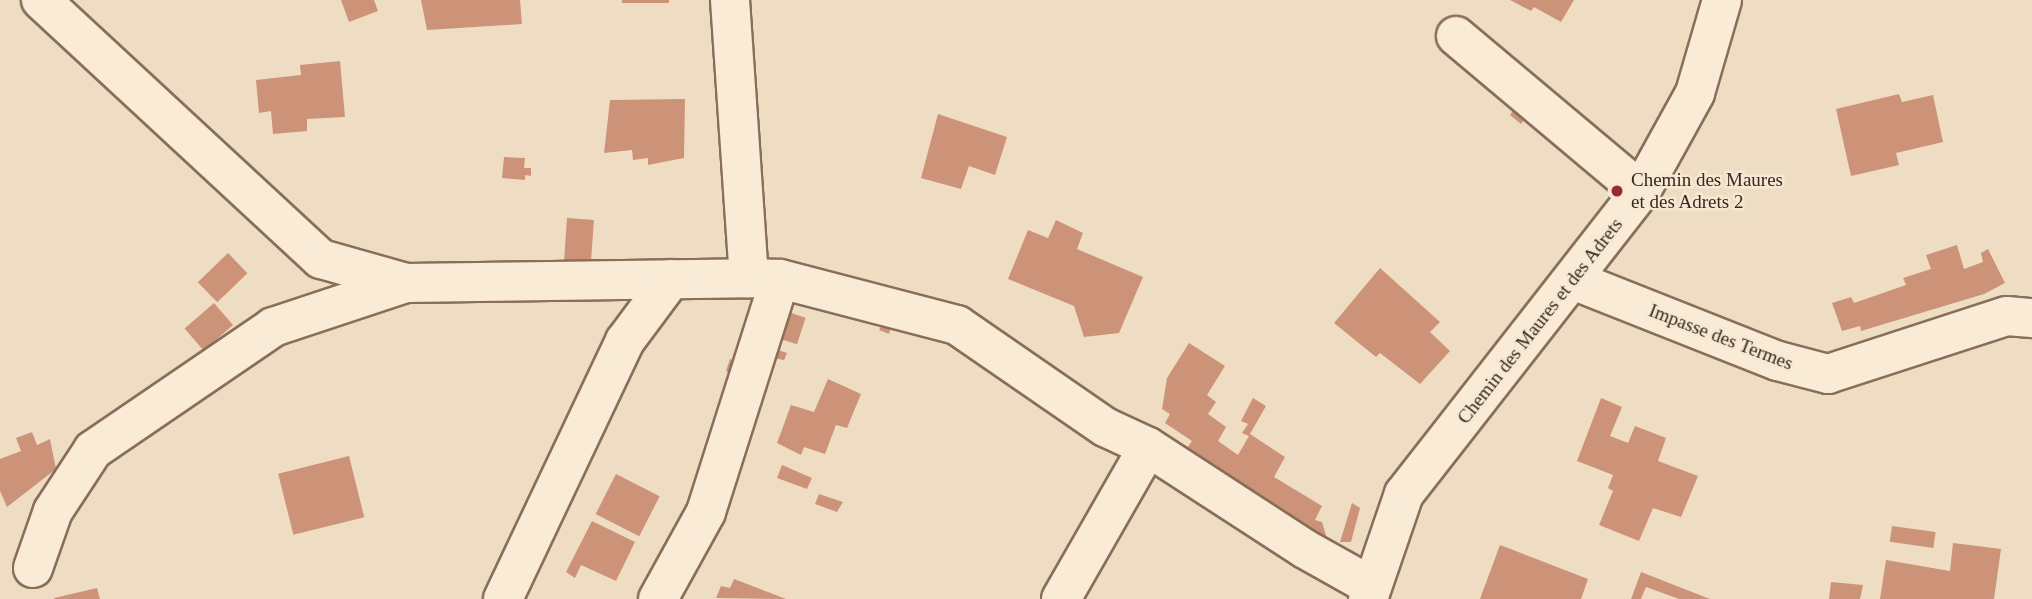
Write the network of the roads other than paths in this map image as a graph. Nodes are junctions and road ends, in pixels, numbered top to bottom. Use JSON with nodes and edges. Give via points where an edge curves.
{"nodes":[{"id":1,"x":41,"y":0,"type":"edge"},
{"id":2,"x":730,"y":0,"type":"edge"},
{"id":3,"x":1722,"y":0,"type":"edge"},
{"id":4,"x":1456,"y":36,"type":"dead end"},
{"id":5,"x":1641,"y":191,"type":"junction"},
{"id":6,"x":764,"y":278,"type":"junction"},
{"id":7,"x":671,"y":279,"type":"junction"},
{"id":8,"x":1573,"y":281,"type":"junction"},
{"id":9,"x":406,"y":282,"type":"junction"},
{"id":10,"x":2032,"y":318,"type":"edge"},
{"id":11,"x":1148,"y":447,"type":"junction"},
{"id":12,"x":33,"y":568,"type":"dead end"},
{"id":13,"x":1369,"y":592,"type":"edge"},
{"id":14,"x":502,"y":599,"type":"edge"},
{"id":15,"x":658,"y":599,"type":"edge"},
{"id":16,"x":1061,"y":599,"type":"edge"}],
"edges":[{"from":1,"to":9,"type":"street","via":[[321,259]]},
{"from":2,"to":6,"type":"street"},
{"from":3,"to":5,"type":"street","name":"Chemin des Maures et des Adrets","via":[[1695,93]]},
{"from":4,"to":5,"type":"street"},
{"from":5,"to":8,"type":"street","name":"Chemin des Maures et des Adrets"},
{"from":6,"to":7,"type":"street"},
{"from":6,"to":11,"type":"street","via":[[957,325],[1105,427]]},
{"from":6,"to":15,"type":"street","via":[[706,512]]},
{"from":7,"to":9,"type":"street"},
{"from":7,"to":14,"type":"street","via":[[625,341]]},
{"from":8,"to":10,"type":"street","name":"Impasse des Termes","via":[[1778,361],[1828,374],[2007,316]]},
{"from":8,"to":13,"type":"street","name":"Chemin des Maures et des Adrets","via":[[1404,494]]},
{"from":9,"to":12,"type":"street","via":[[273,327],[93,450],[53,511]]},
{"from":11,"to":13,"type":"street"},
{"from":11,"to":16,"type":"street"}]}
